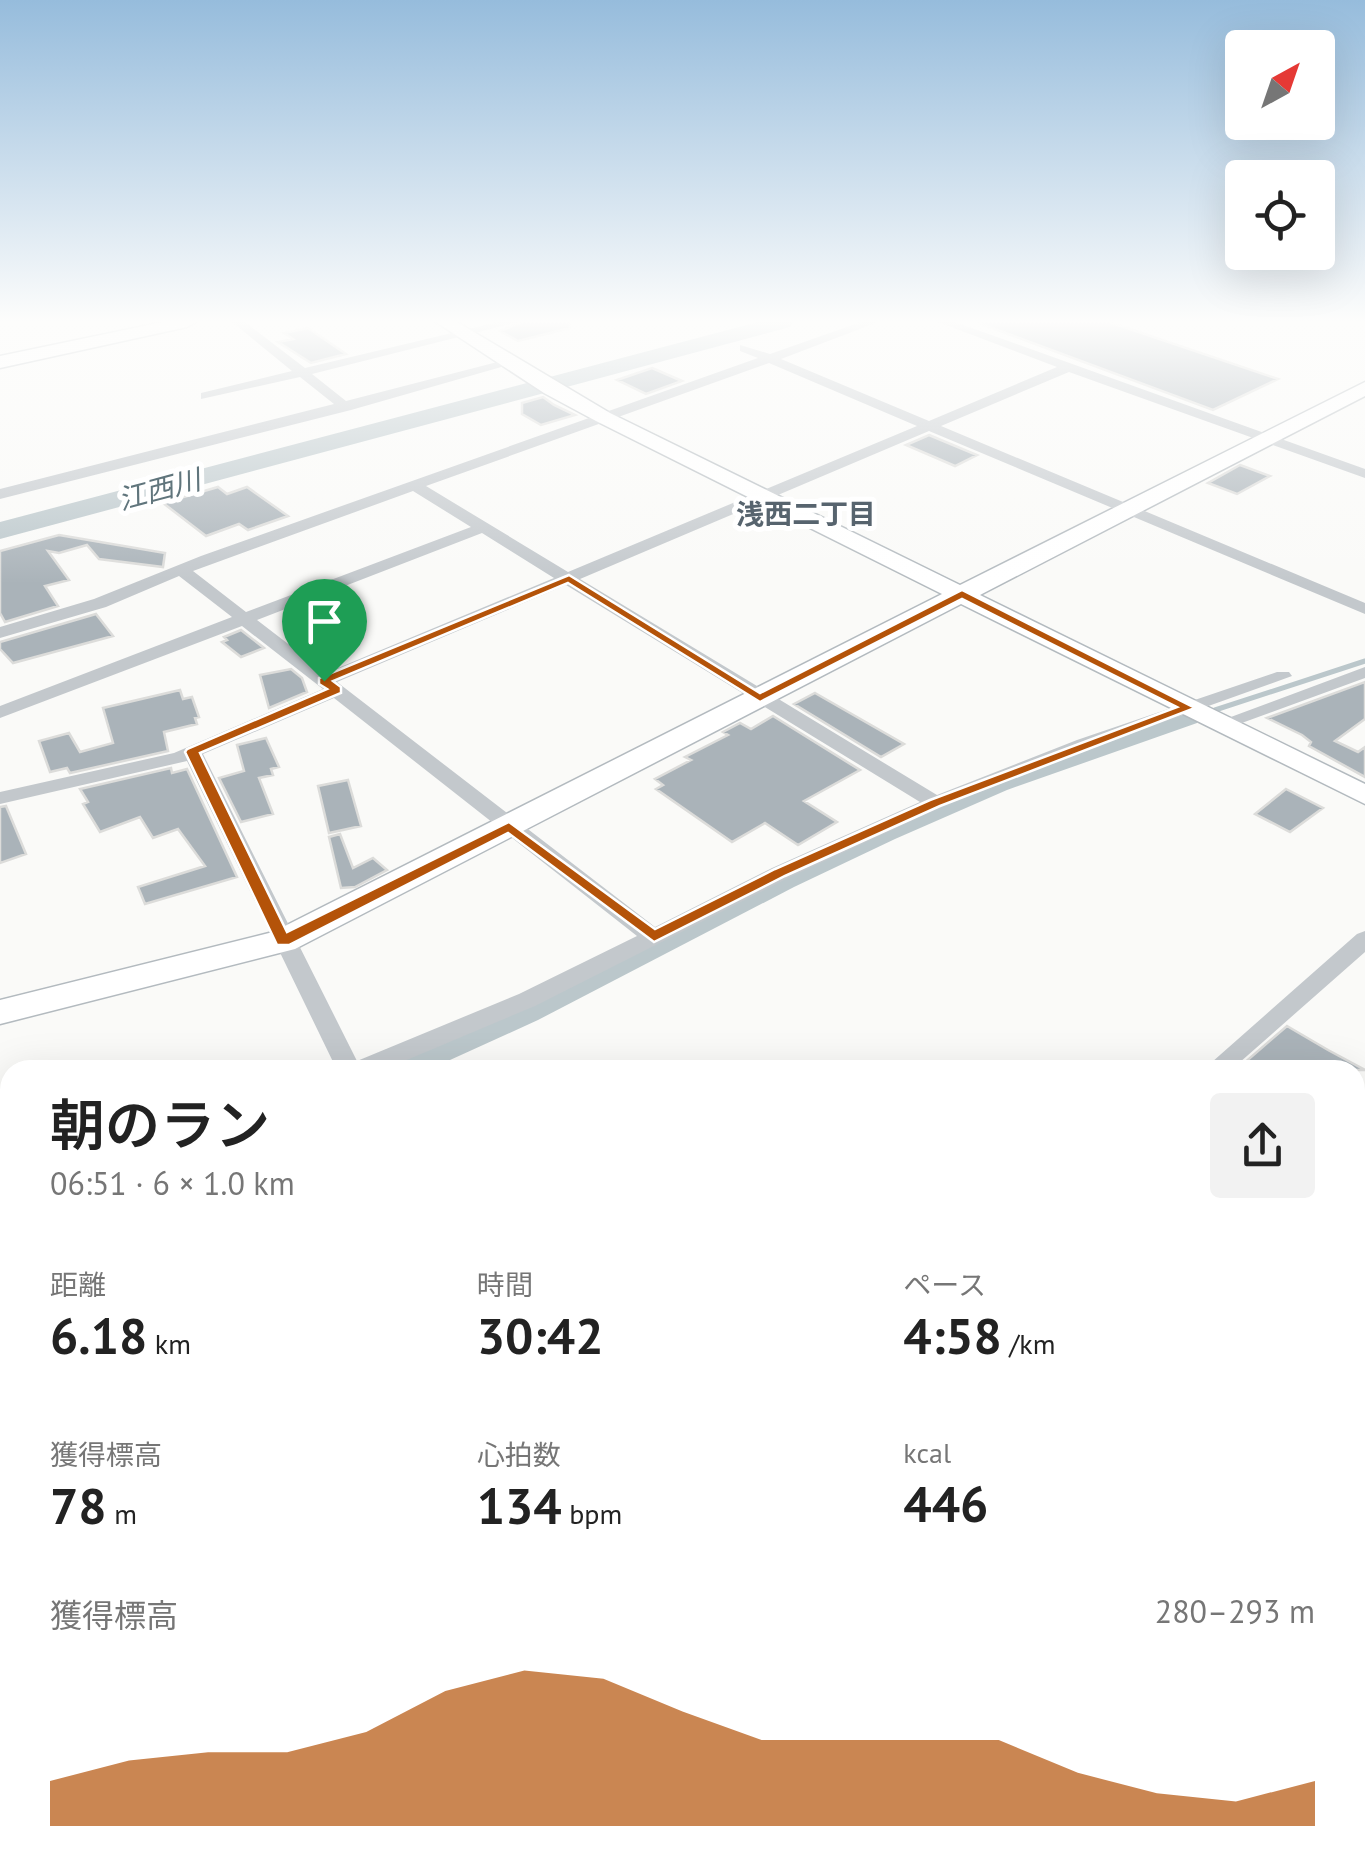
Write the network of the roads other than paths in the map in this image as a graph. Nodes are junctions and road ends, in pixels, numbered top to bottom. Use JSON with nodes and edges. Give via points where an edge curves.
{"nodes":[{"id":1,"x":337,"y":409,"type":"edge"},
{"id":2,"x":589,"y":409,"type":"edge"},
{"id":3,"x":625,"y":409,"type":"edge"},
{"id":4,"x":888,"y":409,"type":"edge"},
{"id":5,"x":971,"y":409,"type":"edge"},
{"id":6,"x":1187,"y":409,"type":"edge"},
{"id":7,"x":1323,"y":409,"type":"edge"},
{"id":8,"x":604,"y":417,"type":"junction"},
{"id":9,"x":930,"y":427,"type":"junction"},
{"id":10,"x":1266,"y":438,"type":"junction"},
{"id":11,"x":1365,"y":474,"type":"edge"},
{"id":12,"x":414,"y":485,"type":"junction"},
{"id":13,"x":0,"y":494,"type":"edge"},
{"id":14,"x":765,"y":497,"type":"junction"},
{"id":15,"x":1125,"y":509,"type":"junction"},
{"id":16,"x":482,"y":528,"type":"junction"},
{"id":17,"x":184,"y":571,"type":"junction"},
{"id":18,"x":569,"y":578,"type":"junction"},
{"id":19,"x":962,"y":594,"type":"junction"},
{"id":20,"x":1365,"y":609,"type":"edge"},
{"id":21,"x":245,"y":619,"type":"junction"},
{"id":22,"x":0,"y":633,"type":"edge"},
{"id":23,"x":1365,"y":672,"type":"edge"},
{"id":24,"x":1283,"y":676,"type":"dead end"},
{"id":25,"x":330,"y":685,"type":"junction"},
{"id":26,"x":760,"y":698,"type":"junction"},
{"id":27,"x":1188,"y":708,"type":"junction"},
{"id":28,"x":0,"y":712,"type":"edge"},
{"id":29,"x":1221,"y":724,"type":"junction"},
{"id":30,"x":192,"y":752,"type":"junction"},
{"id":31,"x":0,"y":776,"type":"edge"},
{"id":32,"x":1365,"y":795,"type":"edge"},
{"id":33,"x":0,"y":798,"type":"edge"},
{"id":34,"x":935,"y":803,"type":"junction"},
{"id":35,"x":509,"y":827,"type":"junction"},
{"id":36,"x":654,"y":937,"type":"junction"},
{"id":37,"x":1365,"y":939,"type":"edge"},
{"id":38,"x":283,"y":941,"type":"junction"},
{"id":39,"x":0,"y":1012,"type":"edge"},
{"id":40,"x":344,"y":1060,"type":"edge"},
{"id":41,"x":383,"y":1060,"type":"edge"},
{"id":42,"x":1226,"y":1060,"type":"edge"}],
"edges":[{"from":1,"to":13,"type":"street"},
{"from":2,"to":8,"type":"street"},
{"from":3,"to":8,"type":"street"},
{"from":4,"to":9,"type":"street"},
{"from":5,"to":9,"type":"street"},
{"from":6,"to":10,"type":"street"},
{"from":7,"to":10,"type":"street"},
{"from":8,"to":12,"type":"street"},
{"from":8,"to":14,"type":"street"},
{"from":9,"to":14,"type":"street"},
{"from":9,"to":15,"type":"street"},
{"from":10,"to":11,"type":"street"},
{"from":10,"to":15,"type":"street"},
{"from":12,"to":16,"type":"street"},
{"from":12,"to":17,"type":"street"},
{"from":14,"to":18,"type":"street"},
{"from":14,"to":19,"type":"street"},
{"from":15,"to":19,"type":"street"},
{"from":15,"to":20,"type":"street"},
{"from":16,"to":18,"type":"street"},
{"from":16,"to":21,"type":"street"},
{"from":17,"to":21,"type":"street"},
{"from":17,"to":22,"type":"street"},
{"from":18,"to":25,"type":"street"},
{"from":18,"to":26,"type":"street"},
{"from":19,"to":26,"type":"street"},
{"from":19,"to":27,"type":"street"},
{"from":21,"to":25,"type":"street"},
{"from":21,"to":28,"type":"street"},
{"from":23,"to":29,"type":"street"},
{"from":24,"to":27,"type":"street"},
{"from":25,"to":30,"type":"street"},
{"from":25,"to":35,"type":"street"},
{"from":26,"to":34,"type":"street"},
{"from":26,"to":35,"type":"street"},
{"from":27,"to":29,"type":"street"},
{"from":27,"to":34,"type":"street"},
{"from":29,"to":32,"type":"street"},
{"from":30,"to":33,"type":"street"},
{"from":30,"to":38,"type":"street"},
{"from":31,"to":33,"type":"street"},
{"from":34,"to":36,"type":"street"},
{"from":35,"to":36,"type":"street"},
{"from":35,"to":38,"type":"street"},
{"from":36,"to":41,"type":"street"},
{"from":37,"to":42,"type":"street"},
{"from":38,"to":39,"type":"street"},
{"from":38,"to":40,"type":"street"}]}
